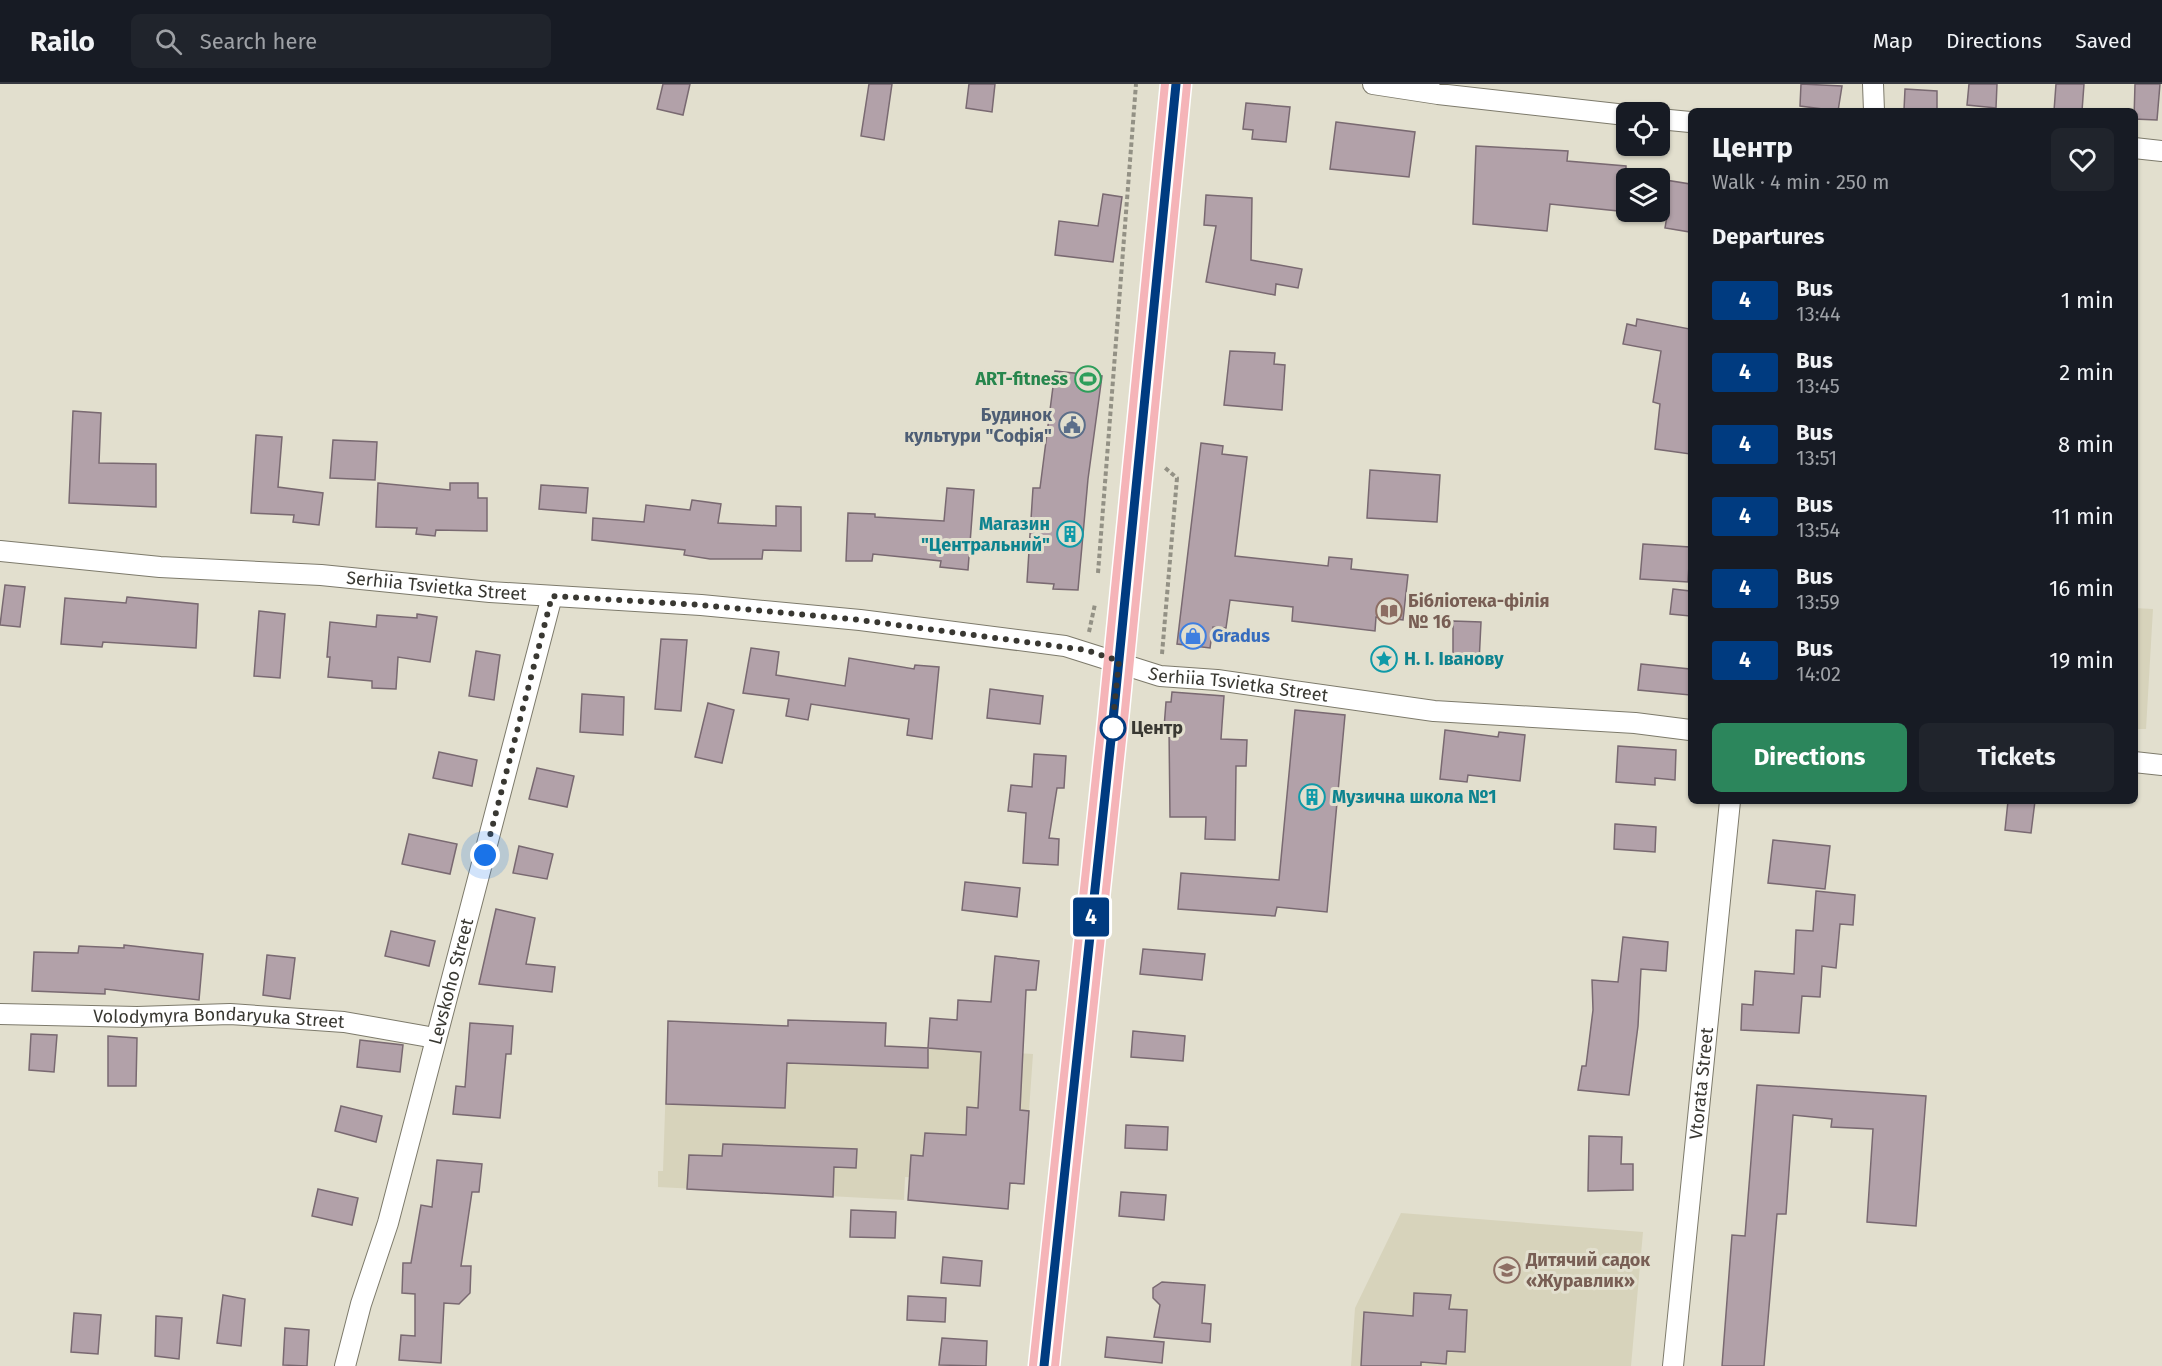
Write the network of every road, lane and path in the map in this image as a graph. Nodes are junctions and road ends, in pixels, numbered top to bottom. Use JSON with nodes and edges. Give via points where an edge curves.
{"nodes":[{"id":1,"x":1136,"y":84,"type":"edge"},
{"id":2,"x":1176,"y":84,"type":"edge"},
{"id":3,"x":1373,"y":84,"type":"edge"},
{"id":4,"x":1873,"y":84,"type":"edge"},
{"id":5,"x":1874,"y":108,"type":"edge"},
{"id":6,"x":1616,"y":114,"type":"edge"},
{"id":7,"x":1670,"y":120,"type":"edge"},
{"id":8,"x":1688,"y":122,"type":"edge"},
{"id":9,"x":2138,"y":148,"type":"edge"},
{"id":10,"x":2162,"y":151,"type":"edge"},
{"id":11,"x":0,"y":551,"type":"edge"},
{"id":12,"x":1098,"y":577,"type":"dead end"},
{"id":13,"x":552,"y":596,"type":"junction"},
{"id":14,"x":1096,"y":599,"type":"dead end"},
{"id":15,"x":1086,"y":650,"type":"junction"},
{"id":16,"x":1119,"y":661,"type":"junction"},
{"id":17,"x":1688,"y":730,"type":"edge"},
{"id":18,"x":2138,"y":762,"type":"edge"},
{"id":19,"x":2162,"y":765,"type":"edge"},
{"id":20,"x":1730,"y":804,"type":"edge"},
{"id":21,"x":0,"y":1014,"type":"edge"},
{"id":22,"x":435,"y":1038,"type":"junction"},
{"id":23,"x":345,"y":1366,"type":"edge"},
{"id":24,"x":1044,"y":1366,"type":"edge"},
{"id":25,"x":1673,"y":1366,"type":"edge"}],
"edges":[{"from":1,"to":12,"type":"path"},
{"from":2,"to":16,"type":"main road"},
{"from":3,"to":6,"type":"street"},
{"from":4,"to":5,"type":"street"},
{"from":7,"to":8,"type":"street"},
{"from":9,"to":10,"type":"street"},
{"from":11,"to":13,"type":"street","name":"Serhiia Tsvietka Street"},
{"from":13,"to":15,"type":"street","name":"Serhiia Tsvietka Street","via":[[860,620]]},
{"from":13,"to":22,"type":"street","name":"Levskoho Street"},
{"from":14,"to":15,"type":"path"},
{"from":15,"to":16,"type":"street","name":"Serhiia Tsvietka Street"},
{"from":16,"to":17,"type":"street","name":"Serhiia Tsvietka Street","via":[[1160,676],[1216,680],[1434,711]]},
{"from":16,"to":24,"type":"main road"},
{"from":18,"to":19,"type":"street"},
{"from":20,"to":25,"type":"street","name":"Vtorata Street"},
{"from":21,"to":22,"type":"street","name":"Volodymyra Bondaryuka Street","via":[[230,1014],[344,1022]]},
{"from":22,"to":23,"type":"street","name":"Levskoho Street","via":[[388,1223]]}]}
